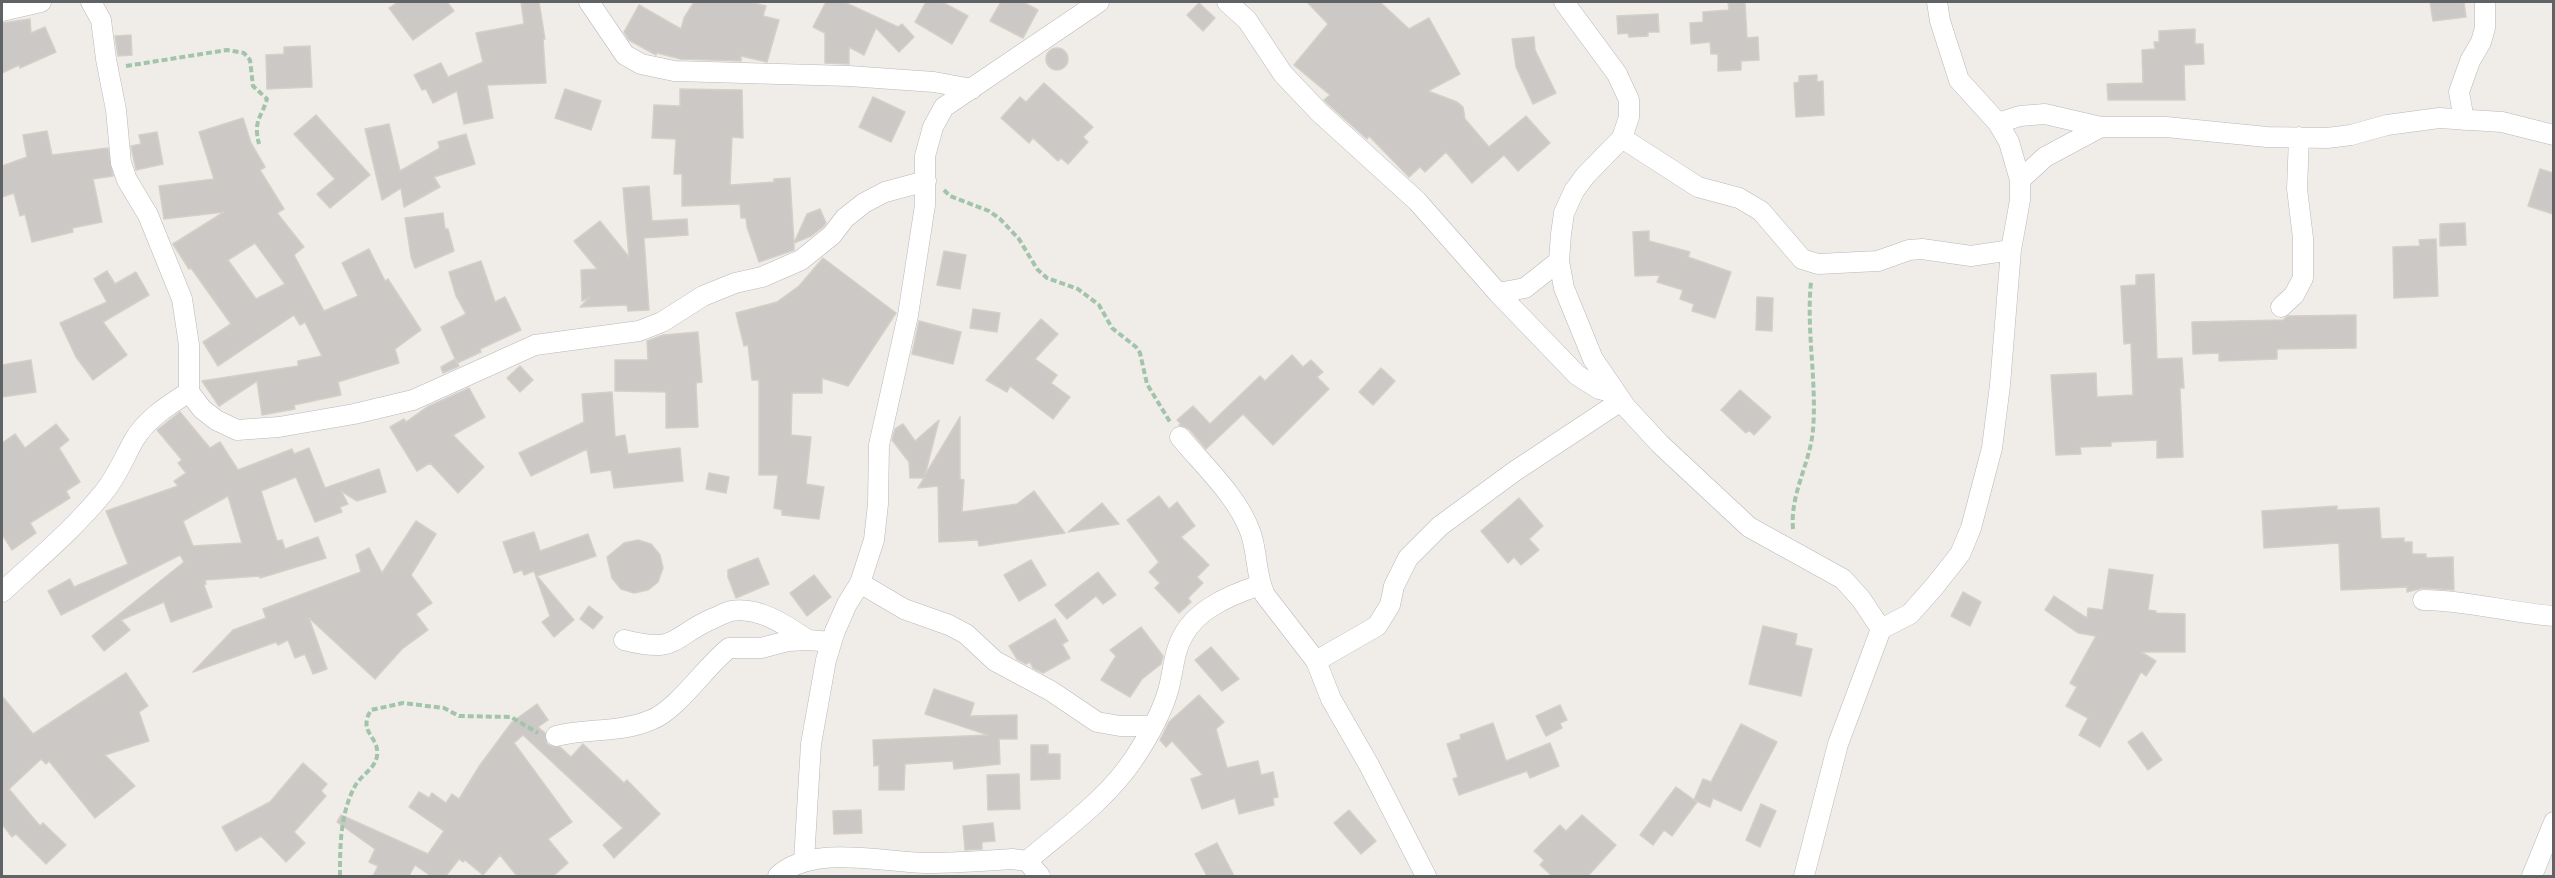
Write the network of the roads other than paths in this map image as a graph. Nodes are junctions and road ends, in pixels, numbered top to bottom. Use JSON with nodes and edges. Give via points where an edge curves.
{"nodes":[{"id":1,"x":41,"y":2,"type":"edge"},
{"id":2,"x":91,"y":2,"type":"edge"},
{"id":3,"x":589,"y":2,"type":"edge"},
{"id":4,"x":1099,"y":2,"type":"edge"},
{"id":5,"x":1227,"y":2,"type":"edge"},
{"id":6,"x":1564,"y":2,"type":"edge"},
{"id":7,"x":1937,"y":2,"type":"edge"},
{"id":8,"x":2485,"y":2,"type":"edge"},
{"id":9,"x":2,"y":11,"type":"edge"},
{"id":10,"x":972,"y":89,"type":"junction"},
{"id":11,"x":2464,"y":120,"type":"junction"},
{"id":12,"x":1998,"y":123,"type":"junction"},
{"id":13,"x":2101,"y":127,"type":"junction"},
{"id":14,"x":2553,"y":135,"type":"edge"},
{"id":15,"x":2299,"y":136,"type":"junction"},
{"id":16,"x":1622,"y":138,"type":"junction"},
{"id":17,"x":926,"y":177,"type":"junction"},
{"id":18,"x":2020,"y":180,"type":"junction"},
{"id":19,"x":2011,"y":250,"type":"junction"},
{"id":20,"x":1559,"y":261,"type":"junction"},
{"id":21,"x":1498,"y":293,"type":"junction"},
{"id":22,"x":2281,"y":307,"type":"dead end"},
{"id":23,"x":189,"y":392,"type":"junction"},
{"id":24,"x":1619,"y":397,"type":"junction"},
{"id":25,"x":1180,"y":437,"type":"road end"},
{"id":26,"x":860,"y":583,"type":"junction"},
{"id":27,"x":1260,"y":585,"type":"junction"},
{"id":28,"x":2,"y":592,"type":"edge"},
{"id":29,"x":2423,"y":600,"type":"dead end"},
{"id":30,"x":2553,"y":616,"type":"edge"},
{"id":31,"x":1881,"y":629,"type":"junction"},
{"id":32,"x":624,"y":640,"type":"dead end"},
{"id":33,"x":808,"y":640,"type":"junction"},
{"id":34,"x":831,"y":642,"type":"junction"},
{"id":35,"x":1316,"y":661,"type":"junction"},
{"id":36,"x":1153,"y":726,"type":"junction"},
{"id":37,"x":556,"y":736,"type":"road end"},
{"id":38,"x":2553,"y":822,"type":"edge"},
{"id":39,"x":804,"y":861,"type":"junction"},
{"id":40,"x":1027,"y":861,"type":"junction"},
{"id":41,"x":778,"y":876,"type":"edge"},
{"id":42,"x":1040,"y":876,"type":"edge"},
{"id":43,"x":1426,"y":876,"type":"edge"},
{"id":44,"x":1804,"y":876,"type":"edge"},
{"id":45,"x":2532,"y":876,"type":"edge"}],
"edges":[{"from":1,"to":9,"type":"street"},
{"from":2,"to":23,"type":"street","via":[[101,20],[127,180],[148,215],[182,299],[189,345]]},
{"from":3,"to":10,"type":"street","via":[[625,55],[641,64],[674,71],[849,76]]},
{"from":4,"to":10,"type":"street"},
{"from":5,"to":21,"type":"street","via":[[1247,20],[1283,74],[1305,98],[1417,201]]},
{"from":6,"to":16,"type":"street","via":[[1617,74],[1629,100],[1629,117]]},
{"from":7,"to":12,"type":"street","via":[[1959,80]]},
{"from":8,"to":11,"type":"street","via":[[2481,42],[2459,92]]},
{"from":10,"to":17,"type":"street","via":[[944,107],[933,127],[925,156]]},
{"from":11,"to":14,"type":"street","via":[[2502,122]]},
{"from":11,"to":15,"type":"street","via":[[2439,118],[2351,135]]},
{"from":12,"to":13,"type":"street","via":[[2045,114]]},
{"from":12,"to":18,"type":"street","via":[[2009,142]]},
{"from":13,"to":15,"type":"street"},
{"from":13,"to":18,"type":"street","via":[[2045,157]]},
{"from":15,"to":22,"type":"street","via":[[2297,189],[2303,278],[2294,295]]},
{"from":16,"to":19,"type":"street","via":[[1698,187],[1739,198],[1761,211],[1802,259],[1813,263],[1878,261],[1922,249],[1971,256]]},
{"from":16,"to":20,"type":"street","via":[[1574,191],[1564,213]]},
{"from":17,"to":23,"type":"street","via":[[864,203],[801,260],[703,296],[662,322],[618,336],[535,345],[413,400],[279,427],[237,430],[202,409]]},
{"from":17,"to":26,"type":"street","via":[[926,205],[908,315],[879,445],[874,540]]},
{"from":18,"to":19,"type":"street"},
{"from":19,"to":31,"type":"street","via":[[1992,448],[1971,528],[1960,554],[1910,614]]},
{"from":20,"to":21,"type":"street","via":[[1526,288]]},
{"from":20,"to":24,"type":"street","via":[[1564,288],[1584,339]]},
{"from":21,"to":24,"type":"street","via":[[1577,375]]},
{"from":23,"to":28,"type":"street","via":[[149,420],[104,493]]},
{"from":24,"to":31,"type":"street","via":[[1660,444],[1749,527],[1843,579]]},
{"from":24,"to":35,"type":"street","via":[[1440,526],[1408,558],[1394,586],[1390,605],[1377,626]]},
{"from":25,"to":27,"type":"street","via":[[1231,497],[1249,528]]},
{"from":26,"to":34,"type":"street"},
{"from":26,"to":36,"type":"street","via":[[904,609],[966,634],[995,661],[1097,722]]},
{"from":27,"to":35,"type":"street"},
{"from":27,"to":36,"type":"street","via":[[1222,599],[1184,632],[1168,691]]},
{"from":29,"to":30,"type":"street"},
{"from":31,"to":44,"type":"street","via":[[1838,744]]},
{"from":32,"to":33,"type":"street","via":[[665,646],[731,611],[754,612]]},
{"from":33,"to":34,"type":"street"},
{"from":33,"to":37,"type":"street","via":[[761,648],[729,648],[652,720]]},
{"from":34,"to":39,"type":"street","via":[[812,744]]},
{"from":35,"to":43,"type":"street","via":[[1331,699]]},
{"from":36,"to":40,"type":"street","via":[[1117,782]]},
{"from":38,"to":45,"type":"street"},
{"from":39,"to":40,"type":"street"},
{"from":39,"to":41,"type":"street"},
{"from":40,"to":42,"type":"street"}]}
